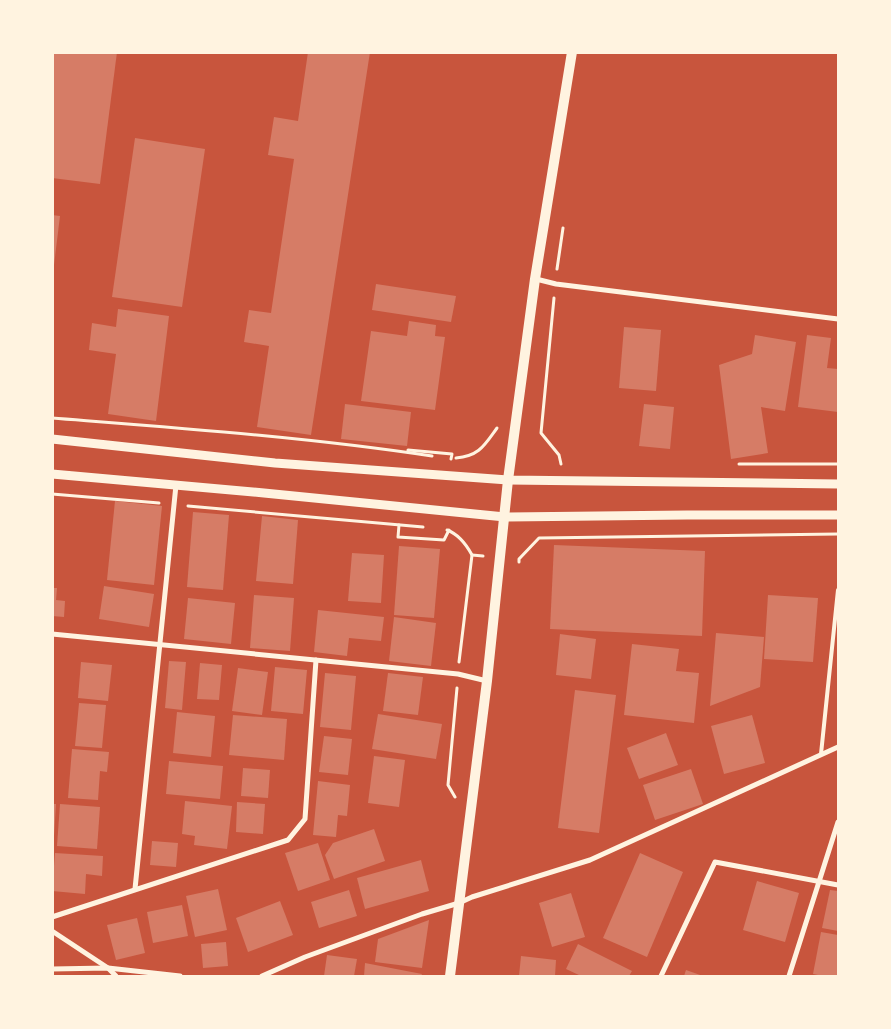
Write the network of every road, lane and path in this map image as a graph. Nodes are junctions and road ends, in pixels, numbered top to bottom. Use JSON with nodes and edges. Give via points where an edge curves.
{"nodes":[{"id":1,"x":572,"y":52,"type":"edge"},
{"id":2,"x":535,"y":279,"type":"junction"},
{"id":3,"x":556,"y":284,"type":"junction"},
{"id":4,"x":838,"y":319,"type":"edge"},
{"id":5,"x":52,"y":418,"type":"edge"},
{"id":6,"x":498,"y":421,"type":"dead end"},
{"id":7,"x":52,"y":439,"type":"edge"},
{"id":8,"x":408,"y":450,"type":"dead end"},
{"id":9,"x":451,"y":459,"type":"junction"},
{"id":10,"x":734,"y":464,"type":"dead end"},
{"id":11,"x":838,"y":464,"type":"edge"},
{"id":12,"x":562,"y":465,"type":"dead end"},
{"id":13,"x":52,"y":474,"type":"edge"},
{"id":14,"x":508,"y":480,"type":"junction"},
{"id":15,"x":838,"y":484,"type":"edge"},
{"id":16,"x":176,"y":485,"type":"junction"},
{"id":17,"x":52,"y":494,"type":"edge"},
{"id":18,"x":174,"y":505,"type":"junction"},
{"id":19,"x":838,"y":515,"type":"edge"},
{"id":20,"x":505,"y":518,"type":"junction"},
{"id":21,"x":430,"y":528,"type":"dead end"},
{"id":22,"x":439,"y":529,"type":"dead end"},
{"id":23,"x":449,"y":530,"type":"junction"},
{"id":24,"x":838,"y":534,"type":"edge"},
{"id":25,"x":398,"y":537,"type":"dead end"},
{"id":26,"x":518,"y":568,"type":"dead end"},
{"id":27,"x":838,"y":590,"type":"edge"},
{"id":28,"x":52,"y":634,"type":"edge"},
{"id":29,"x":160,"y":644,"type":"junction"},
{"id":30,"x":316,"y":660,"type":"junction"},
{"id":31,"x":458,"y":674,"type":"junction"},
{"id":32,"x":487,"y":681,"type":"junction"},
{"id":33,"x":838,"y":747,"type":"edge"},
{"id":34,"x":821,"y":754,"type":"junction"},
{"id":35,"x":838,"y":822,"type":"edge"},
{"id":36,"x":820,"y":881,"type":"junction"},
{"id":37,"x":838,"y":885,"type":"edge"},
{"id":38,"x":136,"y":889,"type":"junction"},
{"id":39,"x":459,"y":904,"type":"junction"},
{"id":40,"x":52,"y":917,"type":"edge"},
{"id":41,"x":52,"y":932,"type":"edge"},
{"id":42,"x":108,"y":968,"type":"junction"},
{"id":43,"x":52,"y":969,"type":"edge"},
{"id":44,"x":116,"y":976,"type":"edge"},
{"id":45,"x":180,"y":976,"type":"edge"},
{"id":46,"x":262,"y":976,"type":"edge"},
{"id":47,"x":450,"y":976,"type":"edge"},
{"id":48,"x":660,"y":976,"type":"edge"},
{"id":49,"x":789,"y":976,"type":"edge"}],
"edges":[{"from":1,"to":2,"type":"main road"},
{"from":2,"to":3,"type":"street"},
{"from":2,"to":14,"type":"main road"},
{"from":3,"to":4,"type":"street"},
{"from":3,"to":12,"type":"path","via":[[541,433]]},
{"from":5,"to":9,"type":"path","via":[[370,447]]},
{"from":6,"to":9,"type":"path","via":[[497,429],[483,448],[470,457]]},
{"from":7,"to":14,"type":"street","via":[[275,463]]},
{"from":8,"to":9,"type":"path","via":[[452,454]]},
{"from":10,"to":11,"type":"path"},
{"from":13,"to":16,"type":"street"},
{"from":14,"to":15,"type":"street"},
{"from":14,"to":20,"type":"main road"},
{"from":16,"to":18,"type":"street"},
{"from":16,"to":20,"type":"street"},
{"from":17,"to":18,"type":"path"},
{"from":18,"to":21,"type":"path"},
{"from":18,"to":29,"type":"street"},
{"from":19,"to":20,"type":"street"},
{"from":20,"to":32,"type":"main road"},
{"from":22,"to":23,"type":"path"},
{"from":23,"to":25,"type":"path","via":[[444,540]]},
{"from":23,"to":31,"type":"path","via":[[472,555]]},
{"from":24,"to":26,"type":"path","via":[[539,538],[519,559]]},
{"from":27,"to":34,"type":"lane"},
{"from":28,"to":29,"type":"street"},
{"from":29,"to":30,"type":"street"},
{"from":29,"to":38,"type":"street"},
{"from":30,"to":31,"type":"street"},
{"from":30,"to":38,"type":"street","via":[[305,819],[288,840]]},
{"from":31,"to":32,"type":"street"},
{"from":32,"to":39,"type":"main road"},
{"from":33,"to":34,"type":"street"},
{"from":34,"to":39,"type":"street","via":[[590,860],[472,896]]},
{"from":35,"to":36,"type":"street"},
{"from":36,"to":37,"type":"street"},
{"from":36,"to":48,"type":"street","via":[[715,862]]},
{"from":36,"to":49,"type":"street"},
{"from":38,"to":40,"type":"street"},
{"from":39,"to":46,"type":"street","via":[[422,914]]},
{"from":39,"to":47,"type":"main road"},
{"from":41,"to":42,"type":"street"},
{"from":42,"to":43,"type":"street"},
{"from":42,"to":44,"type":"street"},
{"from":42,"to":45,"type":"street"}]}
